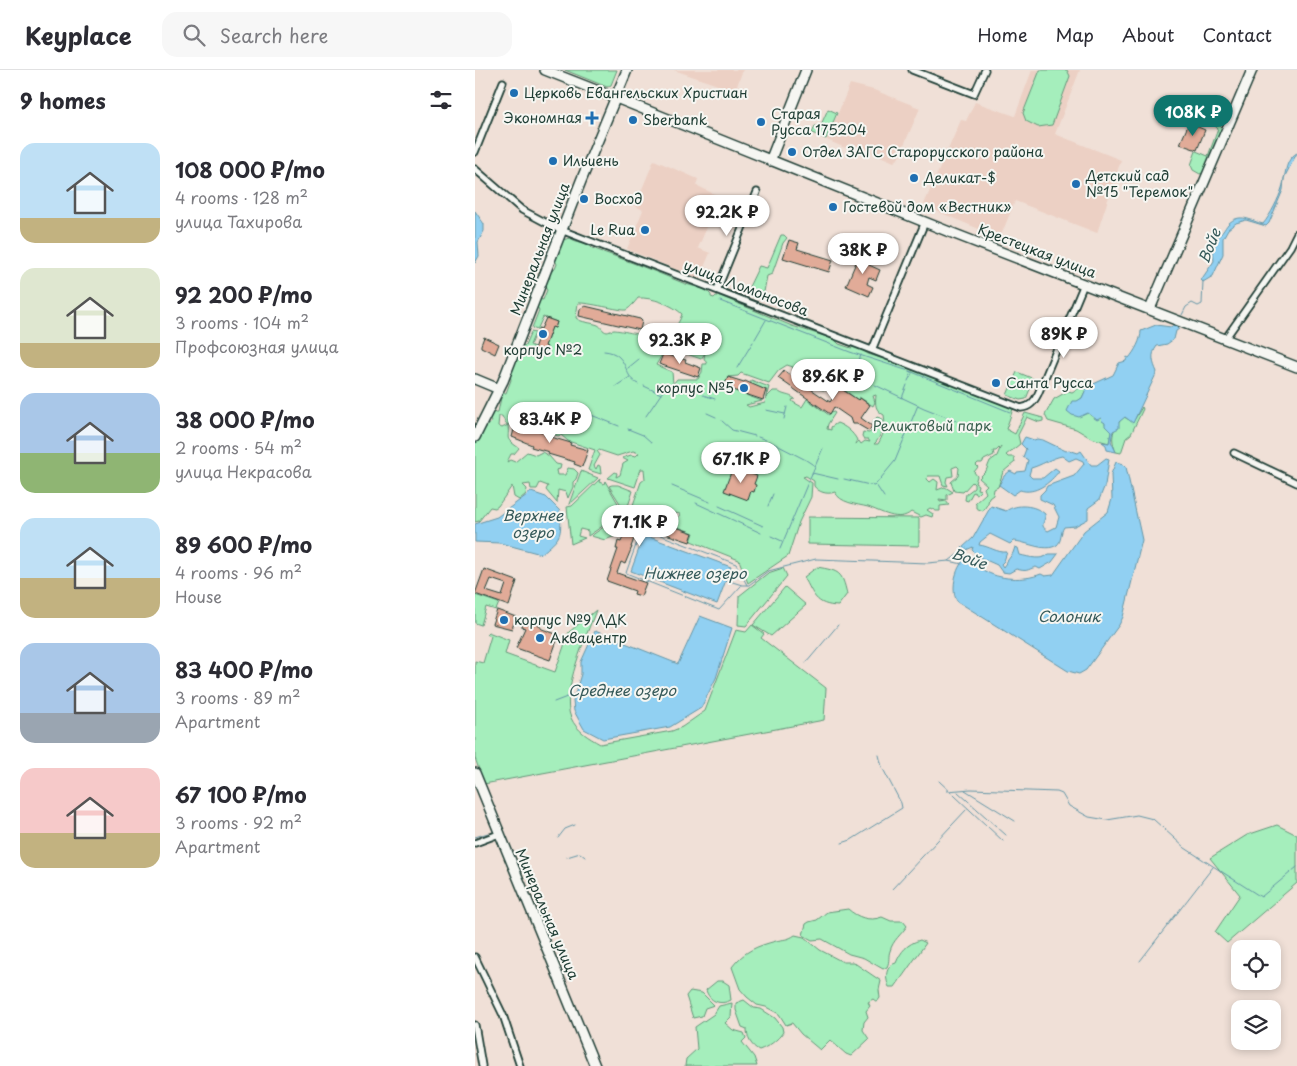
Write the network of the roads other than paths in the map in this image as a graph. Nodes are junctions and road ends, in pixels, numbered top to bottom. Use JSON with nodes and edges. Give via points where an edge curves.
{"nodes":[{"id":1,"x":545,"y":70,"type":"edge"},
{"id":2,"x":627,"y":70,"type":"edge"},
{"id":3,"x":805,"y":70,"type":"edge"},
{"id":4,"x":911,"y":70,"type":"edge"},
{"id":5,"x":985,"y":70,"type":"edge"},
{"id":6,"x":1252,"y":70,"type":"edge"},
{"id":7,"x":503,"y":82,"type":"dead end"},
{"id":8,"x":616,"y":98,"type":"junction"},
{"id":9,"x":475,"y":152,"type":"edge"},
{"id":10,"x":770,"y":161,"type":"junction"},
{"id":11,"x":475,"y":169,"type":"edge"},
{"id":12,"x":757,"y":192,"type":"dead end"},
{"id":13,"x":925,"y":222,"type":"junction"},
{"id":14,"x":562,"y":231,"type":"junction"},
{"id":15,"x":1297,"y":233,"type":"edge"},
{"id":16,"x":1083,"y":284,"type":"junction"},
{"id":17,"x":717,"y":290,"type":"junction"},
{"id":18,"x":1149,"y":309,"type":"junction"},
{"id":19,"x":1225,"y":339,"type":"junction"},
{"id":20,"x":872,"y":350,"type":"junction"},
{"id":21,"x":1297,"y":368,"type":"edge"},
{"id":22,"x":475,"y":379,"type":"edge"},
{"id":23,"x":497,"y":388,"type":"junction"},
{"id":24,"x":475,"y":437,"type":"edge"},
{"id":25,"x":1234,"y":453,"type":"dead end"},
{"id":26,"x":1297,"y":483,"type":"edge"},
{"id":27,"x":475,"y":773,"type":"edge"},
{"id":28,"x":499,"y":834,"type":"junction"},
{"id":29,"x":475,"y":843,"type":"edge"},
{"id":30,"x":475,"y":957,"type":"edge"},
{"id":31,"x":475,"y":1025,"type":"edge"},
{"id":32,"x":482,"y":1066,"type":"edge"},
{"id":33,"x":520,"y":1066,"type":"edge"},
{"id":34,"x":595,"y":1066,"type":"edge"}],
"edges":[{"from":1,"to":8,"type":"main road","name":"Крестецкая улица"},
{"from":2,"to":8,"type":"main road","name":"Минеральная улица"},
{"from":3,"to":10,"type":"main road"},
{"from":4,"to":5,"type":"street","via":[[974,94]]},
{"from":6,"to":18,"type":"main road"},
{"from":7,"to":9,"type":"street"},
{"from":8,"to":10,"type":"main road","name":"Крестецкая улица"},
{"from":8,"to":14,"type":"main road","name":"Минеральная улица"},
{"from":10,"to":13,"type":"main road","name":"Крестецкая улица"},
{"from":11,"to":14,"type":"street","name":"улица Ломоносова","via":[[522,210]]},
{"from":12,"to":17,"type":"street"},
{"from":13,"to":16,"type":"main road","name":"Крестецкая улица"},
{"from":13,"to":20,"type":"street"},
{"from":14,"to":17,"type":"street","name":"улица Ломоносова"},
{"from":14,"to":23,"type":"main road","name":"Минеральная улица"},
{"from":15,"to":19,"type":"street","via":[[1291,247]]},
{"from":16,"to":18,"type":"main road","name":"Крестецкая улица"},
{"from":16,"to":20,"type":"street","name":"улица Ломоносова","via":[[1038,394],[1029,406],[1021,408]]},
{"from":17,"to":20,"type":"street","name":"улица Ломоносова"},
{"from":18,"to":19,"type":"main road","name":"Крестецкая улица"},
{"from":19,"to":21,"type":"main road","name":"Крестецкая улица"},
{"from":22,"to":23,"type":"main road"},
{"from":23,"to":24,"type":"main road","name":"Минеральная улица"},
{"from":25,"to":26,"type":"street"},
{"from":27,"to":28,"type":"main road","name":"Минеральная улица"},
{"from":28,"to":29,"type":"street"},
{"from":28,"to":34,"type":"main road","name":"Минеральная улица"},
{"from":30,"to":33,"type":"street","via":[[503,1015]]},
{"from":31,"to":32,"type":"street"}]}
